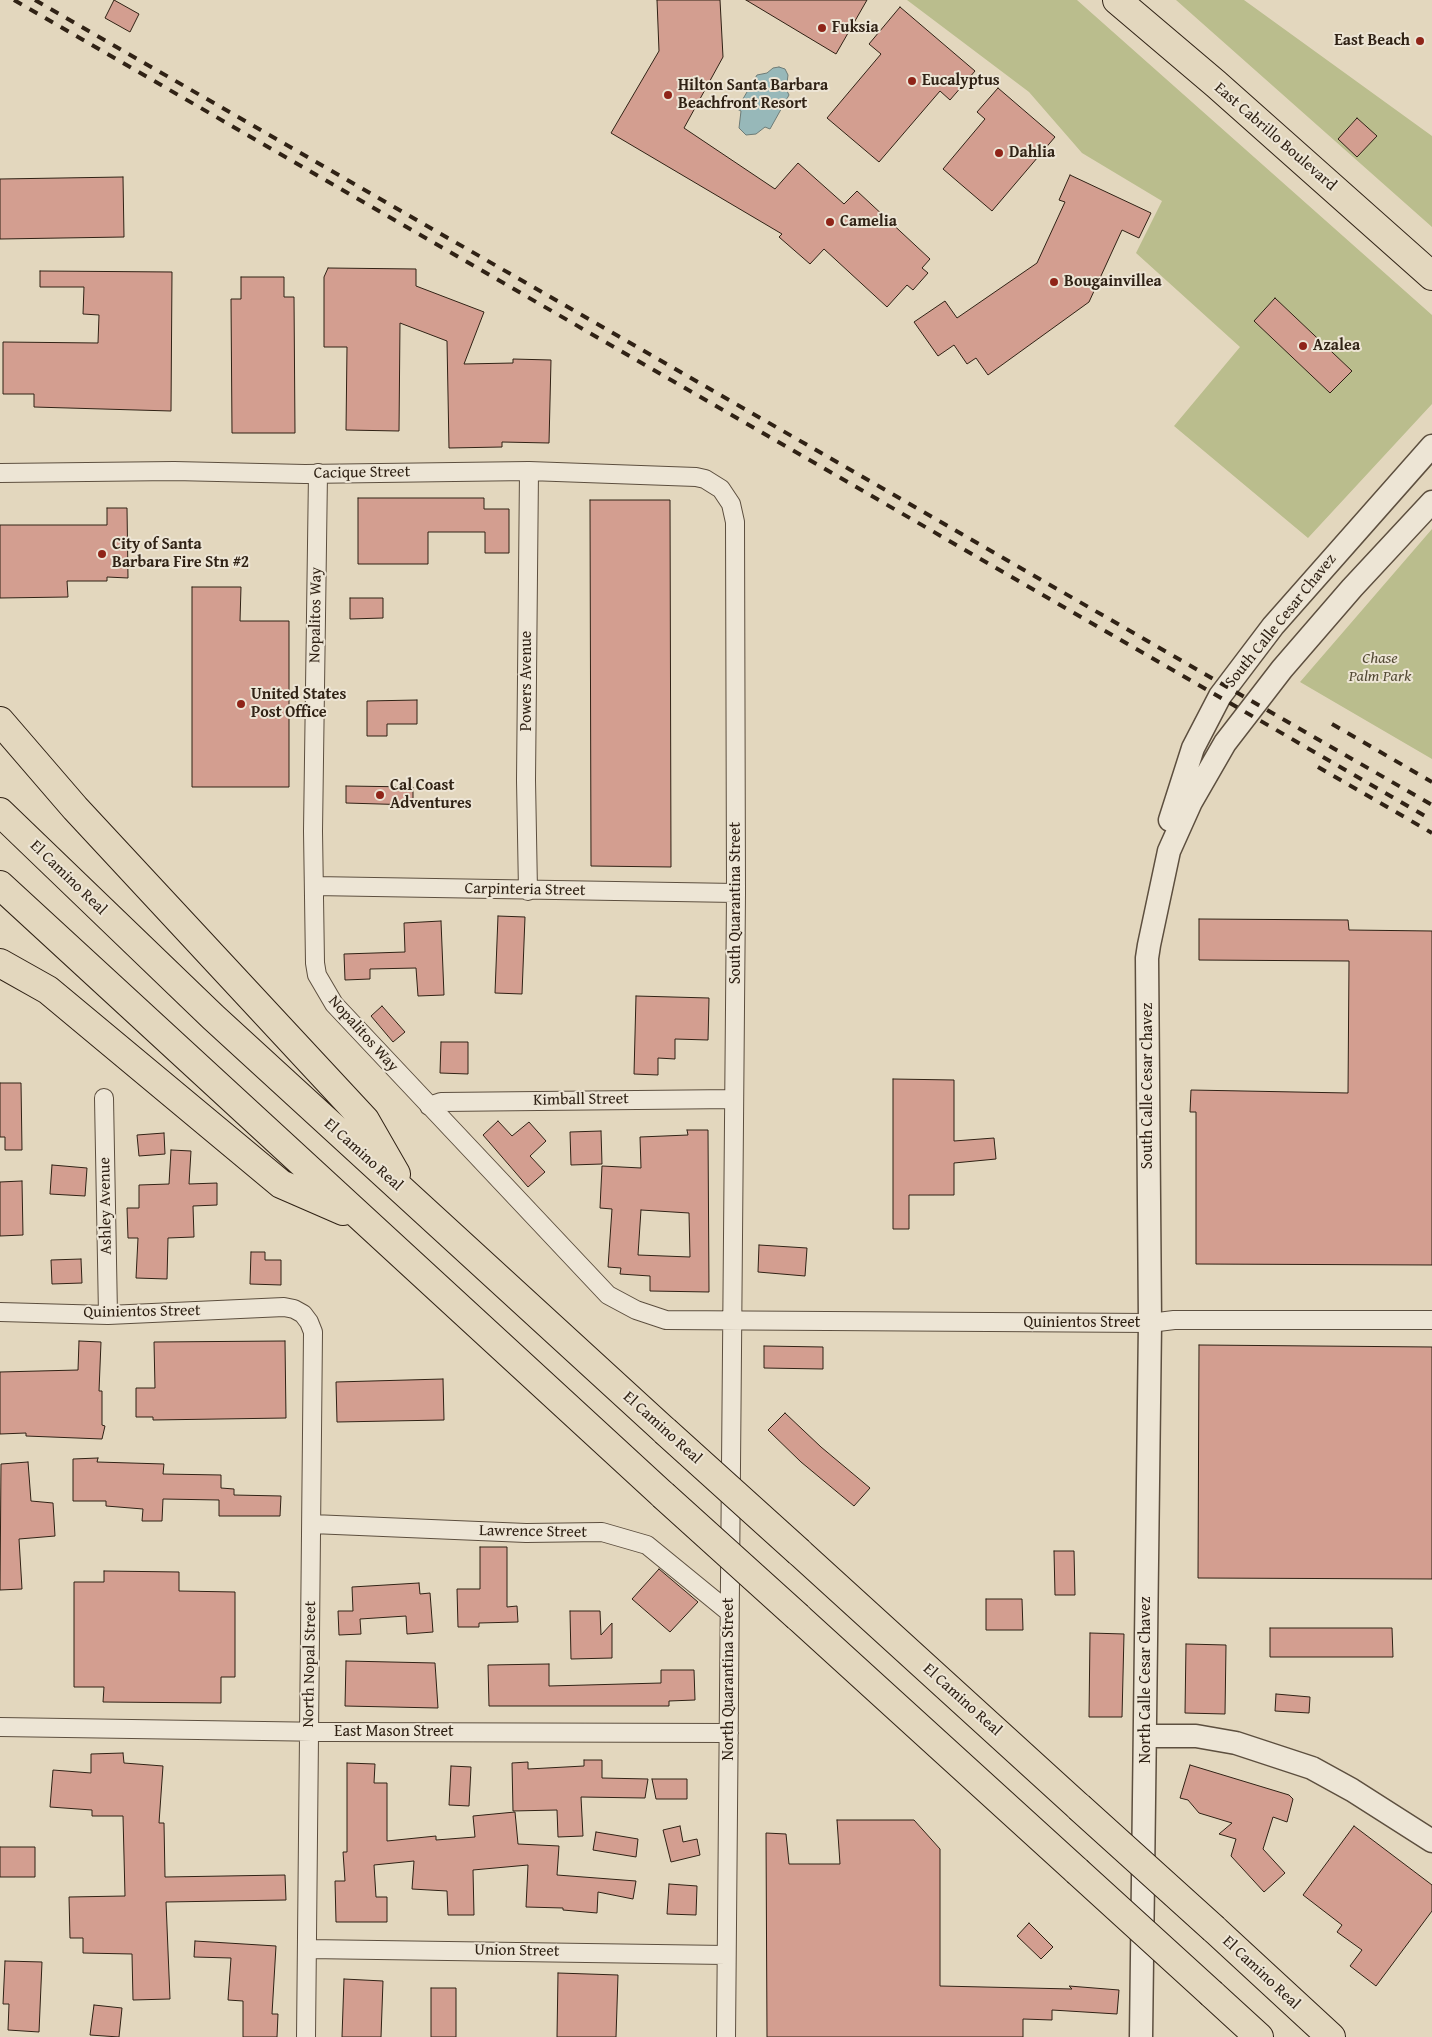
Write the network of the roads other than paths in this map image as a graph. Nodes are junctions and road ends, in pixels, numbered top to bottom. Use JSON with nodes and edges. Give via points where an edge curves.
{"nodes":[{"id":1,"x":1116,"y":0,"type":"edge"},
{"id":2,"x":1432,"y":276,"type":"edge"},
{"id":3,"x":1432,"y":446,"type":"edge"},
{"id":4,"x":528,"y":471,"type":"junction"},
{"id":5,"x":0,"y":473,"type":"edge"},
{"id":6,"x":318,"y":473,"type":"junction"},
{"id":7,"x":721,"y":488,"type":"joint"},
{"id":8,"x":1432,"y":502,"type":"edge"},
{"id":9,"x":0,"y":721,"type":"edge"},
{"id":10,"x":0,"y":812,"type":"edge"},
{"id":11,"x":1170,"y":852,"type":"junction"},
{"id":12,"x":0,"y":885,"type":"edge"},
{"id":13,"x":314,"y":886,"type":"junction"},
{"id":14,"x":528,"y":891,"type":"junction"},
{"id":15,"x":736,"y":892,"type":"junction"},
{"id":16,"x":0,"y":963,"type":"edge"},
{"id":17,"x":104,"y":1098,"type":"dead end"},
{"id":18,"x":734,"y":1098,"type":"junction"},
{"id":19,"x":429,"y":1106,"type":"junction"},
{"id":20,"x":409,"y":1197,"type":"junction"},
{"id":21,"x":362,"y":1219,"type":"junction"},
{"id":22,"x":284,"y":1307,"type":"joint"},
{"id":23,"x":0,"y":1312,"type":"edge"},
{"id":24,"x":108,"y":1315,"type":"junction"},
{"id":25,"x":1432,"y":1320,"type":"edge"},
{"id":26,"x":731,"y":1321,"type":"junction"},
{"id":27,"x":1150,"y":1323,"type":"junction"},
{"id":28,"x":312,"y":1524,"type":"junction"},
{"id":29,"x":729,"y":1612,"type":"junction"},
{"id":30,"x":0,"y":1727,"type":"edge"},
{"id":31,"x":309,"y":1732,"type":"junction"},
{"id":32,"x":729,"y":1733,"type":"junction"},
{"id":33,"x":1146,"y":1736,"type":"junction"},
{"id":34,"x":1432,"y":1842,"type":"edge"},
{"id":35,"x":308,"y":1949,"type":"junction"},
{"id":36,"x":726,"y":1955,"type":"junction"},
{"id":37,"x":1212,"y":1994,"type":"junction"},
{"id":38,"x":306,"y":2037,"type":"edge"},
{"id":39,"x":726,"y":2037,"type":"edge"},
{"id":40,"x":1141,"y":2037,"type":"edge"},
{"id":41,"x":1236,"y":2037,"type":"edge"},
{"id":42,"x":1259,"y":2037,"type":"edge"},
{"id":43,"x":1331,"y":2037,"type":"edge"}],
"edges":[{"from":1,"to":2,"type":"main road","name":"East Cabrillo Boulevard","via":[[1223,90]]},
{"from":3,"to":11,"type":"street","name":"South Calle Cesar Chavez","via":[[1273,626],[1220,696],[1193,748],[1170,816]]},
{"from":4,"to":6,"type":"street","name":"Cacique Street"},
{"from":4,"to":7,"type":"street","name":"Cacique Street","via":[[696,477]]},
{"from":4,"to":14,"type":"street","name":"Powers Avenue"},
{"from":5,"to":6,"type":"street","name":"Cacique Street"},
{"from":6,"to":13,"type":"street","name":"Nopalitos Way"},
{"from":7,"to":15,"type":"street","name":"South Quarantina Street","via":[[731,504],[735,522]]},
{"from":8,"to":11,"type":"street","name":"South Calle Cesar Chavez","via":[[1352,588],[1225,743],[1191,802]]},
{"from":9,"to":20,"type":"main road","via":[[75,808],[365,1120]]},
{"from":10,"to":20,"type":"main road","name":"El Camino Real","via":[[213,1017]]},
{"from":11,"to":27,"type":"street","name":"South Calle Cesar Chavez","via":[[1147,958]]},
{"from":12,"to":21,"type":"main road"},
{"from":13,"to":14,"type":"street","name":"Carpinteria Street"},
{"from":13,"to":19,"type":"street","name":"Nopalitos Way","via":[[315,963],[321,985],[334,1004]]},
{"from":14,"to":15,"type":"street","name":"Carpinteria Street"},
{"from":15,"to":18,"type":"street","name":"South Quarantina Street"},
{"from":16,"to":21,"type":"main road","via":[[48,990],[281,1184]]},
{"from":17,"to":24,"type":"street","name":"Ashley Avenue"},
{"from":18,"to":19,"type":"street","name":"Kimball Street","via":[[445,1102]]},
{"from":18,"to":26,"type":"street","name":"South Quarantina Street"},
{"from":19,"to":26,"type":"street","name":"Nopalitos Way","via":[[608,1295],[636,1310],[666,1320]]},
{"from":20,"to":43,"type":"main road","name":"El Camino Real","bridge":true},
{"from":21,"to":37,"type":"main road","bridge":true},
{"from":22,"to":24,"type":"street","name":"Quinientos Street"},
{"from":22,"to":28,"type":"street","name":"North Nopal Street","via":[[303,1314],[312,1332]]},
{"from":23,"to":24,"type":"street","name":"Quinientos Street"},
{"from":25,"to":27,"type":"street","name":"Quinientos Street","via":[[1174,1320]]},
{"from":26,"to":27,"type":"street","name":"Quinientos Street"},
{"from":26,"to":29,"type":"street","name":"North Quarantina Street"},
{"from":27,"to":33,"type":"street","name":"North Calle Cesar Chavez"},
{"from":28,"to":29,"type":"street","name":"Lawrence Street","via":[[526,1533],[602,1532],[647,1545]]},
{"from":28,"to":31,"type":"street","name":"North Nopal Street"},
{"from":29,"to":32,"type":"street","name":"North Quarantina Street"},
{"from":30,"to":31,"type":"street","name":"East Mason Street"},
{"from":31,"to":32,"type":"street","name":"East Mason Street"},
{"from":31,"to":35,"type":"street","name":"North Nopal Street"},
{"from":32,"to":36,"type":"street","name":"North Quarantina Street"},
{"from":33,"to":34,"type":"street","via":[[1196,1736],[1272,1753],[1312,1768],[1352,1790]]},
{"from":33,"to":40,"type":"street","name":"North Calle Cesar Chavez"},
{"from":35,"to":36,"type":"street","name":"Union Street"},
{"from":35,"to":38,"type":"street","name":"North Nopal Street"},
{"from":36,"to":39,"type":"street","name":"North Quarantina Street"},
{"from":37,"to":41,"type":"main road"},
{"from":37,"to":42,"type":"main road"}]}
